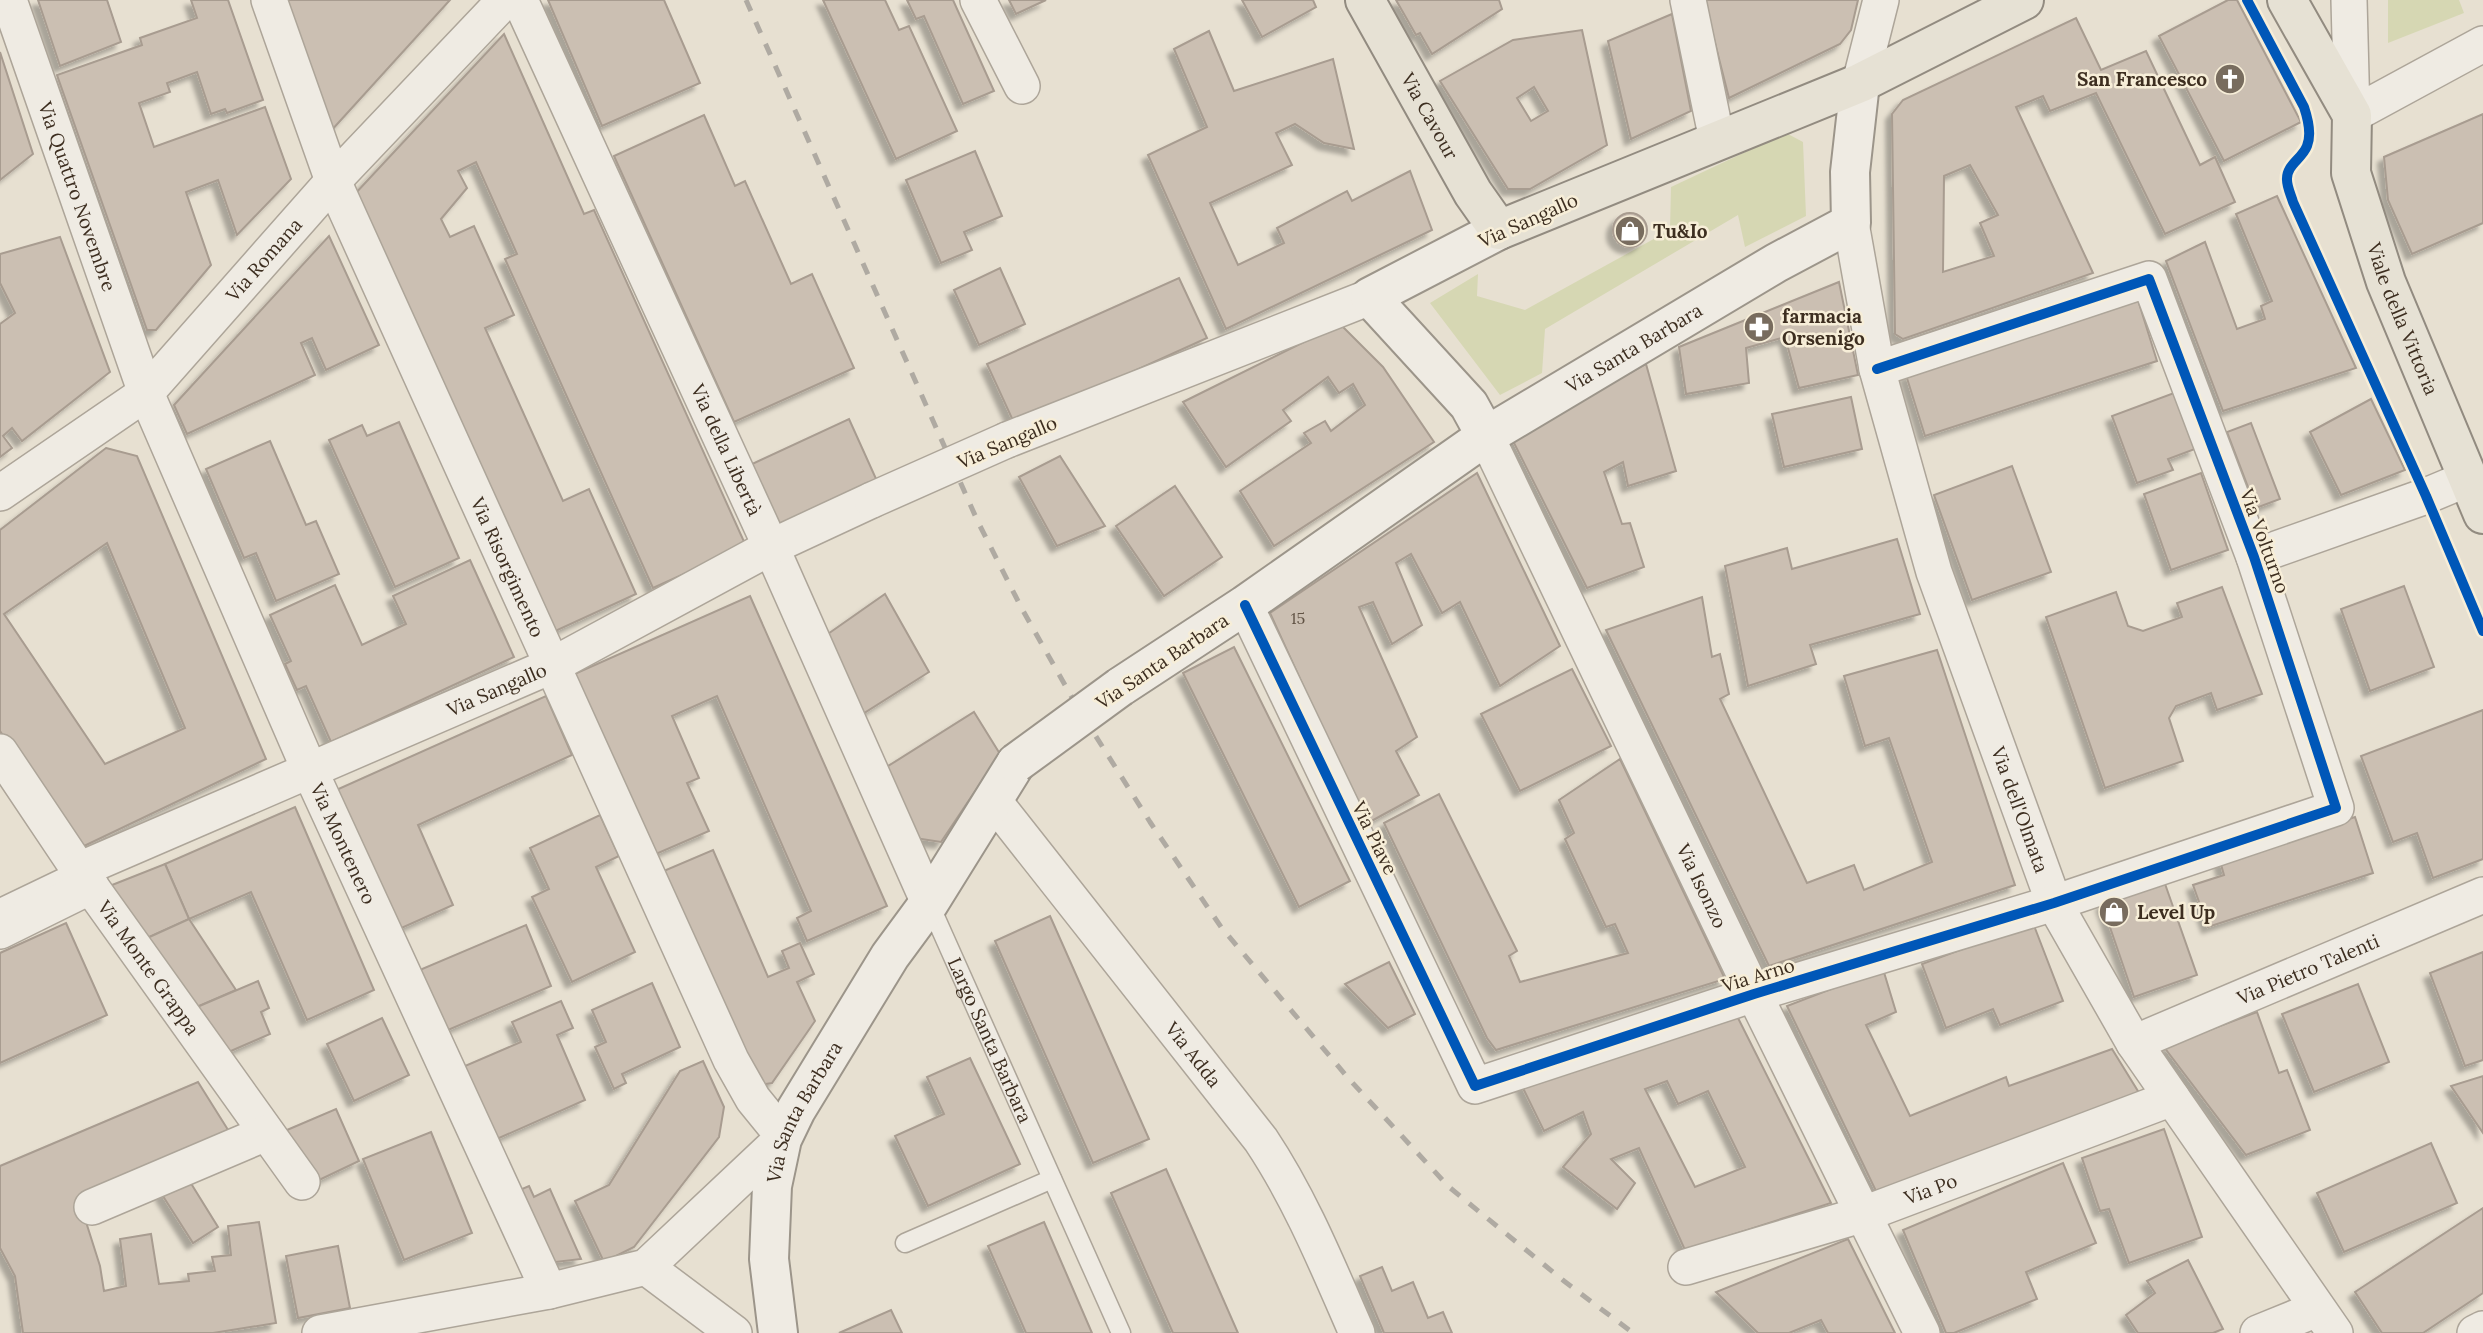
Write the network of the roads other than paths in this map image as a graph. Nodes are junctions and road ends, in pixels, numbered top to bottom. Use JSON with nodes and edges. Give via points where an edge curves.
{"nodes":[{"id":1,"x":9,"y":0,"type":"edge"},
{"id":2,"x":269,"y":0,"type":"edge"},
{"id":3,"x":505,"y":0,"type":"edge"},
{"id":4,"x":520,"y":0,"type":"edge"},
{"id":5,"x":978,"y":0,"type":"edge"},
{"id":6,"x":1365,"y":0,"type":"edge"},
{"id":7,"x":1688,"y":0,"type":"edge"},
{"id":8,"x":1881,"y":0,"type":"edge"},
{"id":9,"x":2024,"y":0,"type":"edge"},
{"id":10,"x":2287,"y":0,"type":"edge"},
{"id":11,"x":2348,"y":0,"type":"edge"},
{"id":12,"x":2483,"y":44,"type":"edge"},
{"id":13,"x":1860,"y":83,"type":"junction"},
{"id":14,"x":1022,"y":86,"type":"dead end"},
{"id":15,"x":2352,"y":115,"type":"junction"},
{"id":16,"x":1717,"y":140,"type":"junction"},
{"id":17,"x":333,"y":181,"type":"junction"},
{"id":18,"x":1851,"y":223,"type":"junction"},
{"id":19,"x":1499,"y":230,"type":"junction"},
{"id":20,"x":1370,"y":297,"type":"junction"},
{"id":21,"x":1877,"y":369,"type":"junction"},
{"id":22,"x":146,"y":393,"type":"junction"},
{"id":23,"x":1486,"y":436,"type":"junction"},
{"id":24,"x":2469,"y":478,"type":"junction"},
{"id":25,"x":0,"y":493,"type":"edge"},
{"id":26,"x":2483,"y":514,"type":"edge"},
{"id":27,"x":771,"y":547,"type":"junction"},
{"id":28,"x":2253,"y":557,"type":"junction"},
{"id":29,"x":1245,"y":605,"type":"junction"},
{"id":30,"x":553,"y":665,"type":"junction"},
{"id":31,"x":0,"y":752,"type":"edge"},
{"id":32,"x":310,"y":771,"type":"junction"},
{"id":33,"x":993,"y":800,"type":"junction"},
{"id":34,"x":85,"y":878,"type":"junction"},
{"id":35,"x":2483,"y":895,"type":"edge"},
{"id":36,"x":929,"y":903,"type":"junction"},
{"id":37,"x":2054,"y":903,"type":"junction"},
{"id":38,"x":0,"y":908,"type":"edge"},
{"id":39,"x":0,"y":931,"type":"edge"},
{"id":40,"x":1754,"y":993,"type":"junction"},
{"id":41,"x":2134,"y":1043,"type":"junction"},
{"id":42,"x":1475,"y":1086,"type":"joint"},
{"id":43,"x":2172,"y":1098,"type":"junction"},
{"id":44,"x":266,"y":1133,"type":"junction"},
{"id":45,"x":782,"y":1139,"type":"junction"},
{"id":46,"x":1052,"y":1179,"type":"junction"},
{"id":47,"x":302,"y":1182,"type":"dead end"},
{"id":48,"x":92,"y":1207,"type":"dead end"},
{"id":49,"x":1864,"y":1214,"type":"junction"},
{"id":50,"x":905,"y":1243,"type":"dead end"},
{"id":51,"x":646,"y":1267,"type":"junction"},
{"id":52,"x":1686,"y":1267,"type":"dead end"},
{"id":53,"x":549,"y":1292,"type":"junction"},
{"id":54,"x":2326,"y":1321,"type":"edge"},
{"id":55,"x":442,"y":1322,"type":"edge"},
{"id":56,"x":2483,"y":1329,"type":"edge"},
{"id":57,"x":320,"y":1333,"type":"edge"},
{"id":58,"x":734,"y":1333,"type":"edge"},
{"id":59,"x":779,"y":1333,"type":"edge"},
{"id":60,"x":1121,"y":1333,"type":"edge"},
{"id":61,"x":1357,"y":1333,"type":"edge"},
{"id":62,"x":1922,"y":1333,"type":"edge"},
{"id":63,"x":2258,"y":1333,"type":"edge"},
{"id":64,"x":2475,"y":1333,"type":"edge"}],
"edges":[{"from":1,"to":22,"type":"street","name":"Via Quattro Novembre"},
{"from":2,"to":17,"type":"street","name":"Via Risorgimento"},
{"from":3,"to":17,"type":"street","name":"Via Romana"},
{"from":4,"to":27,"type":"street","name":"Via della Libertà"},
{"from":5,"to":14,"type":"street"},
{"from":6,"to":19,"type":"main road","name":"Via Cavour","via":[[1473,193]]},
{"from":7,"to":16,"type":"street"},
{"from":8,"to":13,"type":"street"},
{"from":9,"to":13,"type":"main road","name":"Via Sangallo"},
{"from":10,"to":15,"type":"main road"},
{"from":11,"to":15,"type":"street"},
{"from":12,"to":15,"type":"street"},
{"from":13,"to":16,"type":"main road","name":"Via Sangallo"},
{"from":13,"to":18,"type":"street","via":[[1850,172]]},
{"from":15,"to":24,"type":"main road","name":"Viale della Vittoria","via":[[2351,173],[2386,282]]},
{"from":16,"to":19,"type":"main road","name":"Via Sangallo"},
{"from":17,"to":22,"type":"street","name":"Via Romana"},
{"from":17,"to":30,"type":"street","name":"Via Risorgimento"},
{"from":18,"to":21,"type":"street","name":"Via dell'Olmata"},
{"from":18,"to":23,"type":"street","name":"Via Santa Barbara"},
{"from":19,"to":20,"type":"street","name":"Via Sangallo"},
{"from":20,"to":23,"type":"street","via":[[1469,405]]},
{"from":20,"to":27,"type":"street","name":"Via Sangallo","bridge":true,"via":[[1007,440]]},
{"from":21,"to":28,"type":"street","name":"Via Volturno","via":[[2149,279]]},
{"from":21,"to":37,"type":"street","name":"Via dell'Olmata","via":[[1934,572]]},
{"from":22,"to":25,"type":"street","name":"Via Romana"},
{"from":22,"to":32,"type":"street","name":"Via Montenero"},
{"from":23,"to":29,"type":"street","name":"Via Santa Barbara"},
{"from":23,"to":40,"type":"street","name":"Via Isonzo"},
{"from":24,"to":26,"type":"main road","name":"Viale della Vittoria"},
{"from":24,"to":28,"type":"street","name":"Via Volturno"},
{"from":27,"to":30,"type":"street","name":"Via Sangallo"},
{"from":27,"to":36,"type":"street","name":"Via della Libertà"},
{"from":28,"to":37,"type":"street","name":"Via Volturno","via":[[2336,808]]},
{"from":29,"to":33,"type":"street","name":"Via Santa Barbara","bridge":true,"via":[[1016,763]]},
{"from":29,"to":42,"type":"street","name":"Via Piave"},
{"from":30,"to":32,"type":"street","name":"Via Sangallo"},
{"from":30,"to":45,"type":"street","name":"Via Risorgimento","via":[[731,1060]]},
{"from":31,"to":34,"type":"street","name":"Via Monte Grappa"},
{"from":32,"to":34,"type":"street","name":"Via Sangallo"},
{"from":32,"to":53,"type":"street","name":"Via Montenero"},
{"from":33,"to":36,"type":"street","name":"Via Santa Barbara"},
{"from":33,"to":61,"type":"street","name":"Via Adda","via":[[1266,1148],[1313,1232]]},
{"from":34,"to":38,"type":"lane","name":"Via Sangallo"},
{"from":34,"to":39,"type":"street","name":"Via Sangallo"},
{"from":34,"to":44,"type":"street","name":"Via Monte Grappa"},
{"from":35,"to":41,"type":"street","name":"Via Pietro Talenti"},
{"from":36,"to":45,"type":"street","name":"Via Santa Barbara","via":[[890,956]]},
{"from":36,"to":46,"type":"lane","name":"Largo Santa Barbara"},
{"from":37,"to":40,"type":"street","name":"Via Arno"},
{"from":37,"to":41,"type":"street","name":"Via dell'Olmata"},
{"from":40,"to":42,"type":"street","name":"Via Arno"},
{"from":40,"to":49,"type":"street","name":"Via Isonzo"},
{"from":41,"to":43,"type":"street","name":"Via dell'Olmata"},
{"from":43,"to":49,"type":"street","name":"Via Po"},
{"from":43,"to":54,"type":"street","name":"Via dell'Olmata"},
{"from":44,"to":47,"type":"street","name":"Via Monte Grappa"},
{"from":44,"to":48,"type":"street"},
{"from":45,"to":51,"type":"street"},
{"from":45,"to":59,"type":"street","name":"Via Santa Barbara","via":[[772,1186],[769,1259]]},
{"from":46,"to":50,"type":"lane"},
{"from":46,"to":60,"type":"lane","name":"Largo Santa Barbara"},
{"from":49,"to":52,"type":"street","name":"Via Po"},
{"from":49,"to":62,"type":"street","name":"Via Isonzo"},
{"from":51,"to":53,"type":"street"},
{"from":51,"to":58,"type":"street"},
{"from":53,"to":55,"type":"street"},
{"from":54,"to":63,"type":"street"},
{"from":55,"to":57,"type":"street"},
{"from":56,"to":64,"type":"street"}]}
